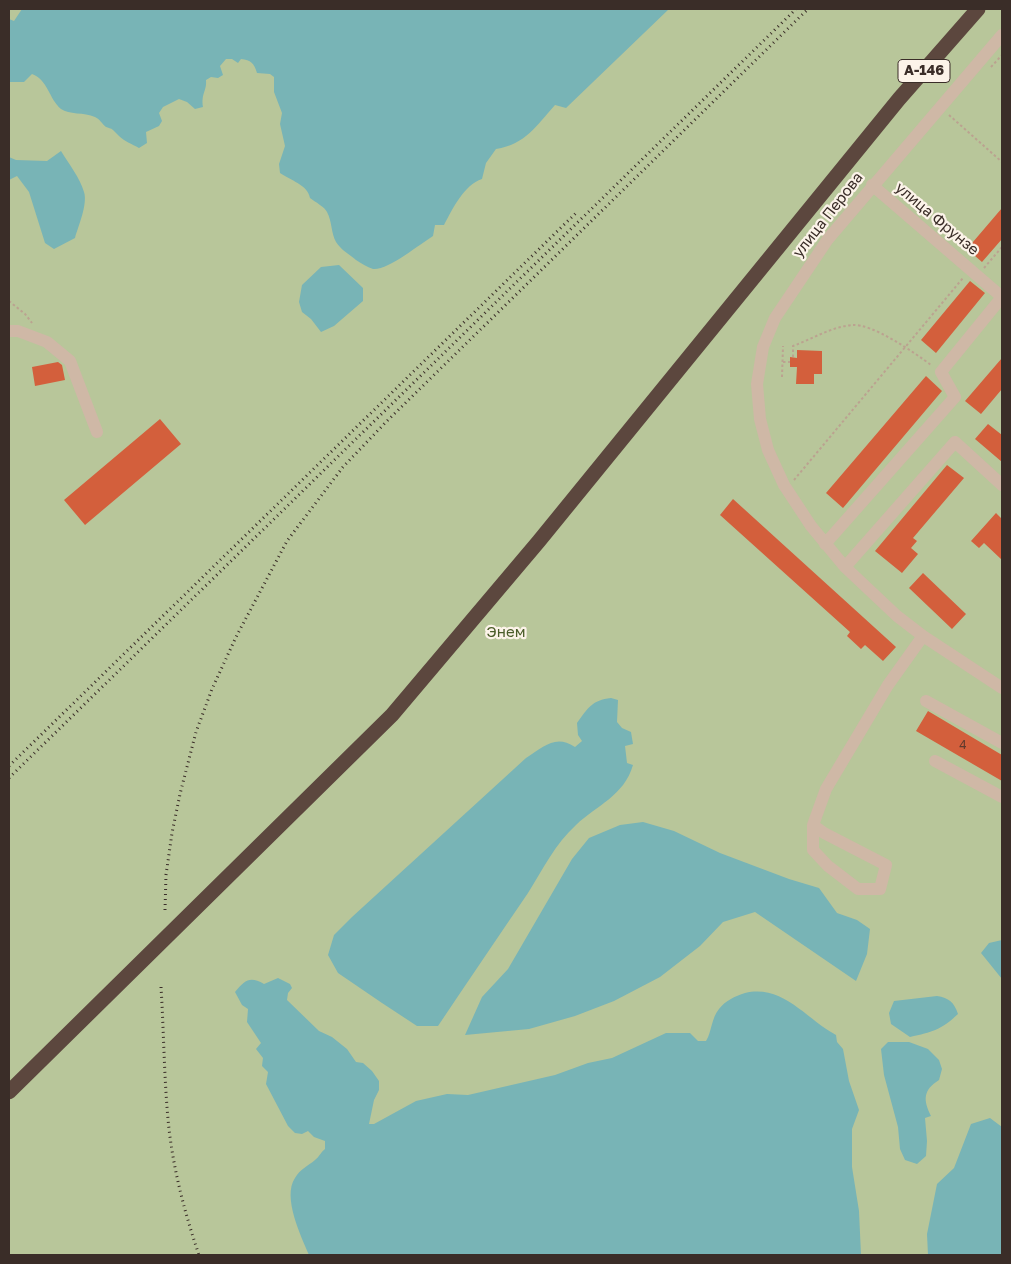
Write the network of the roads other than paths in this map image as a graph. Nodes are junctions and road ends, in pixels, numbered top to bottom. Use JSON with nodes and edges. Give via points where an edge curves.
{"nodes":[{"id":1,"x":978,"y":9,"type":"edge"},
{"id":2,"x":1002,"y":37,"type":"edge"},
{"id":3,"x":872,"y":185,"type":"junction"},
{"id":4,"x":1002,"y":297,"type":"edge"},
{"id":5,"x":9,"y":331,"type":"edge"},
{"id":6,"x":97,"y":432,"type":"dead end"},
{"id":7,"x":1002,"y":486,"type":"edge"},
{"id":8,"x":825,"y":544,"type":"junction"},
{"id":9,"x":846,"y":567,"type":"junction"},
{"id":10,"x":923,"y":636,"type":"junction"},
{"id":11,"x":1002,"y":687,"type":"edge"},
{"id":12,"x":926,"y":700,"type":"dead end"},
{"id":13,"x":1002,"y":743,"type":"edge"},
{"id":14,"x":935,"y":761,"type":"dead end"},
{"id":15,"x":1002,"y":797,"type":"edge"},
{"id":16,"x":813,"y":825,"type":"junction"},
{"id":17,"x":9,"y":1092,"type":"edge"}],
"edges":[{"from":1,"to":17,"type":"highway","number":"А-146","via":[[392,715]]},
{"from":2,"to":3,"type":"street","name":"улица Перова"},
{"from":3,"to":4,"type":"street","name":"улица Фрунзе"},
{"from":3,"to":8,"type":"street","name":"улица Перова","via":[[828,239],[774,318],[763,347],[757,384],[760,419],[768,450],[786,490]]},
{"from":4,"to":8,"type":"street","via":[[941,372],[955,397]]},
{"from":5,"to":6,"type":"street","via":[[18,331],[47,342],[70,361]]},
{"from":7,"to":9,"type":"street","via":[[955,442]]},
{"from":8,"to":9,"type":"street","name":"улица Перова"},
{"from":9,"to":10,"type":"street","name":"улица Перова"},
{"from":10,"to":11,"type":"street","name":"улица Перова"},
{"from":10,"to":16,"type":"street","via":[[888,686],[826,789]]},
{"from":12,"to":13,"type":"street"},
{"from":14,"to":15,"type":"street"},
{"from":16,"to":16,"type":"street","via":[[813,850],[828,866],[858,889],[880,889],[886,865]]}]}
